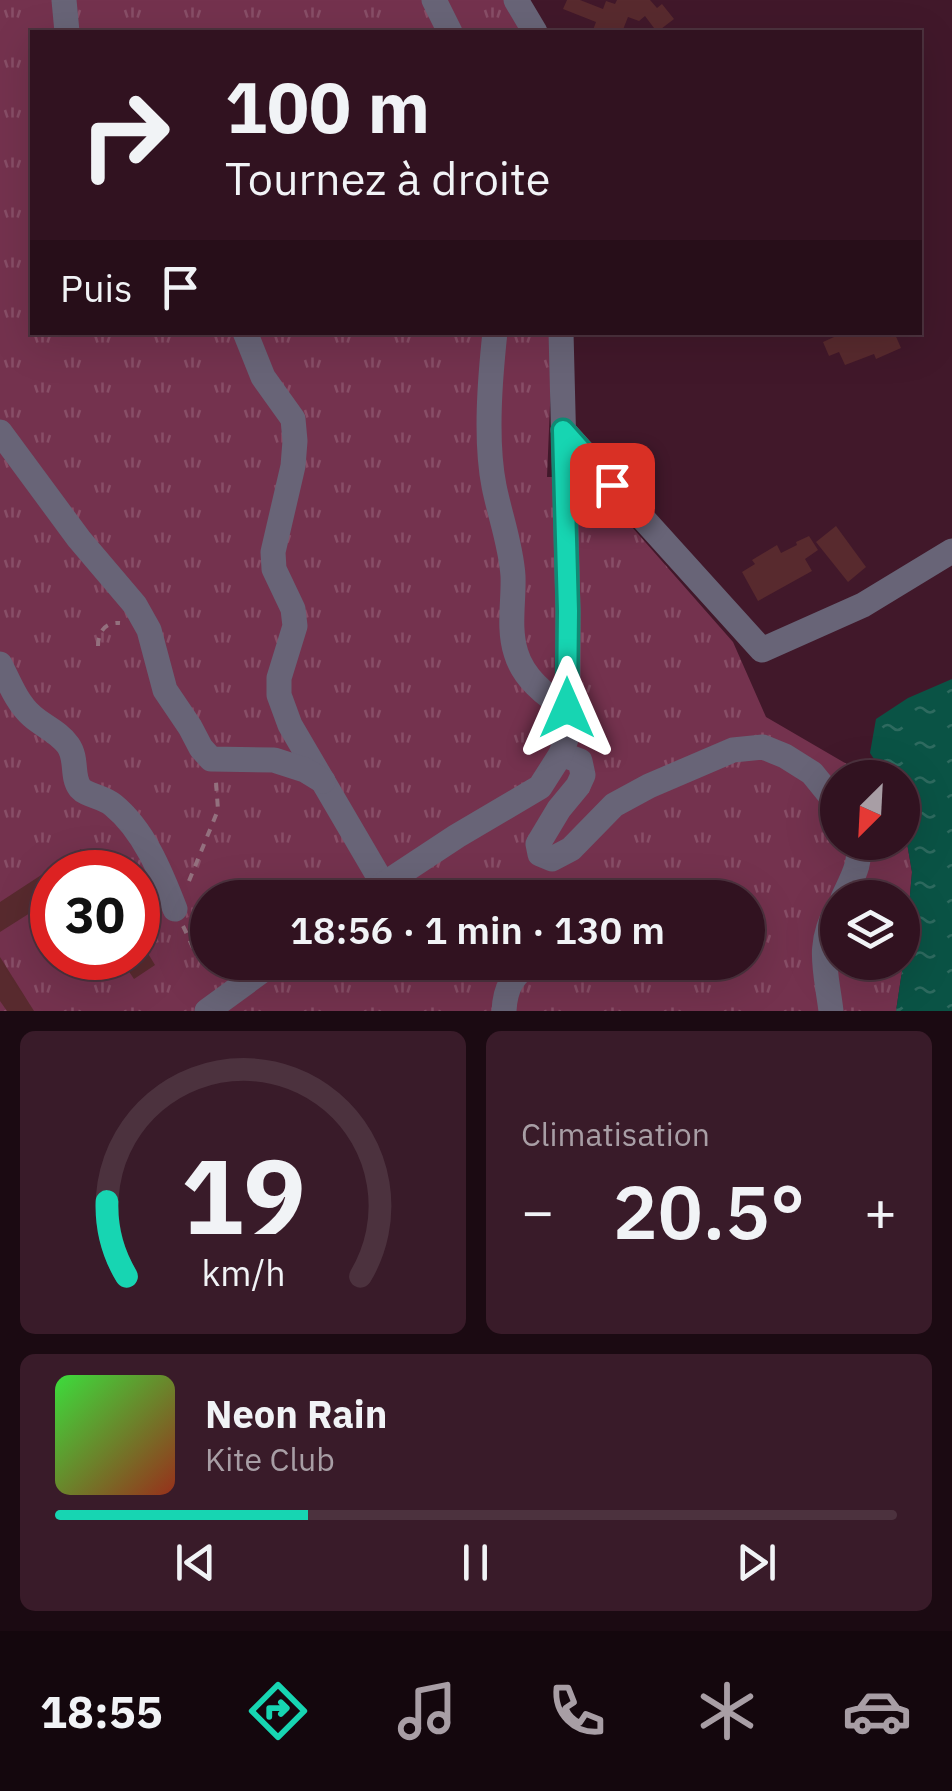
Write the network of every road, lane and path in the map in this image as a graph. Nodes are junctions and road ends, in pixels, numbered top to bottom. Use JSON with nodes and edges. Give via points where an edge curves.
{"nodes":[{"id":1,"x":64,"y":0,"type":"edge"},
{"id":2,"x":434,"y":0,"type":"edge"},
{"id":3,"x":516,"y":0,"type":"edge"},
{"id":4,"x":67,"y":30,"type":"edge"},
{"id":5,"x":449,"y":30,"type":"edge"},
{"id":6,"x":535,"y":30,"type":"edge"},
{"id":7,"x":246,"y":335,"type":"edge"},
{"id":8,"x":495,"y":335,"type":"edge"},
{"id":9,"x":561,"y":335,"type":"edge"},
{"id":10,"x":563,"y":430,"type":"junction"},
{"id":11,"x":0,"y":432,"type":"edge"},
{"id":12,"x":952,"y":552,"type":"edge"},
{"id":13,"x":149,"y":630,"type":"junction"},
{"id":14,"x":98,"y":646,"type":"dead end"},
{"id":15,"x":0,"y":664,"type":"edge"},
{"id":16,"x":567,"y":708,"type":"junction"},
{"id":17,"x":561,"y":754,"type":"junction"},
{"id":18,"x":211,"y":759,"type":"junction"},
{"id":19,"x":323,"y":781,"type":"junction"},
{"id":20,"x":820,"y":783,"type":"edge"},
{"id":21,"x":368,"y":880,"type":"edge"},
{"id":22,"x":388,"y":880,"type":"edge"},
{"id":23,"x":175,"y":909,"type":"junction"},
{"id":24,"x":190,"y":940,"type":"edge"},
{"id":25,"x":249,"y":980,"type":"edge"},
{"id":26,"x":511,"y":980,"type":"edge"},
{"id":27,"x":827,"y":980,"type":"edge"},
{"id":28,"x":207,"y":1011,"type":"edge"},
{"id":29,"x":504,"y":1011,"type":"edge"},
{"id":30,"x":831,"y":1011,"type":"edge"}],
"edges":[{"from":1,"to":4,"type":"street"},
{"from":2,"to":5,"type":"street"},
{"from":3,"to":6,"type":"street"},
{"from":7,"to":19,"type":"street","via":[[263,377],[293,419],[293,466],[272,552],[295,626],[280,695]]},
{"from":8,"to":16,"type":"street","via":[[493,483],[513,575],[516,655],[535,685]]},
{"from":9,"to":10,"type":"street"},
{"from":10,"to":12,"type":"street","via":[[762,650],[863,605]]},
{"from":10,"to":16,"type":"street"},
{"from":11,"to":13,"type":"street"},
{"from":13,"to":14,"type":"path","via":[[112,622],[98,634]]},
{"from":13,"to":18,"type":"street","via":[[165,690]]},
{"from":15,"to":23,"type":"street","via":[[29,714],[71,748],[81,790],[118,808],[151,851]]},
{"from":16,"to":17,"type":"street"},
{"from":17,"to":20,"type":"street","via":[[580,761],[584,774],[538,844],[540,854],[552,860],[614,805],[733,750],[762,747]]},
{"from":17,"to":22,"type":"street","via":[[540,787]]},
{"from":18,"to":19,"type":"street","via":[[274,760]]},
{"from":18,"to":23,"type":"path","via":[[218,810]]},
{"from":19,"to":21,"type":"street"},
{"from":23,"to":24,"type":"path"},
{"from":25,"to":28,"type":"street"},
{"from":26,"to":29,"type":"street"},
{"from":27,"to":30,"type":"street"}]}
